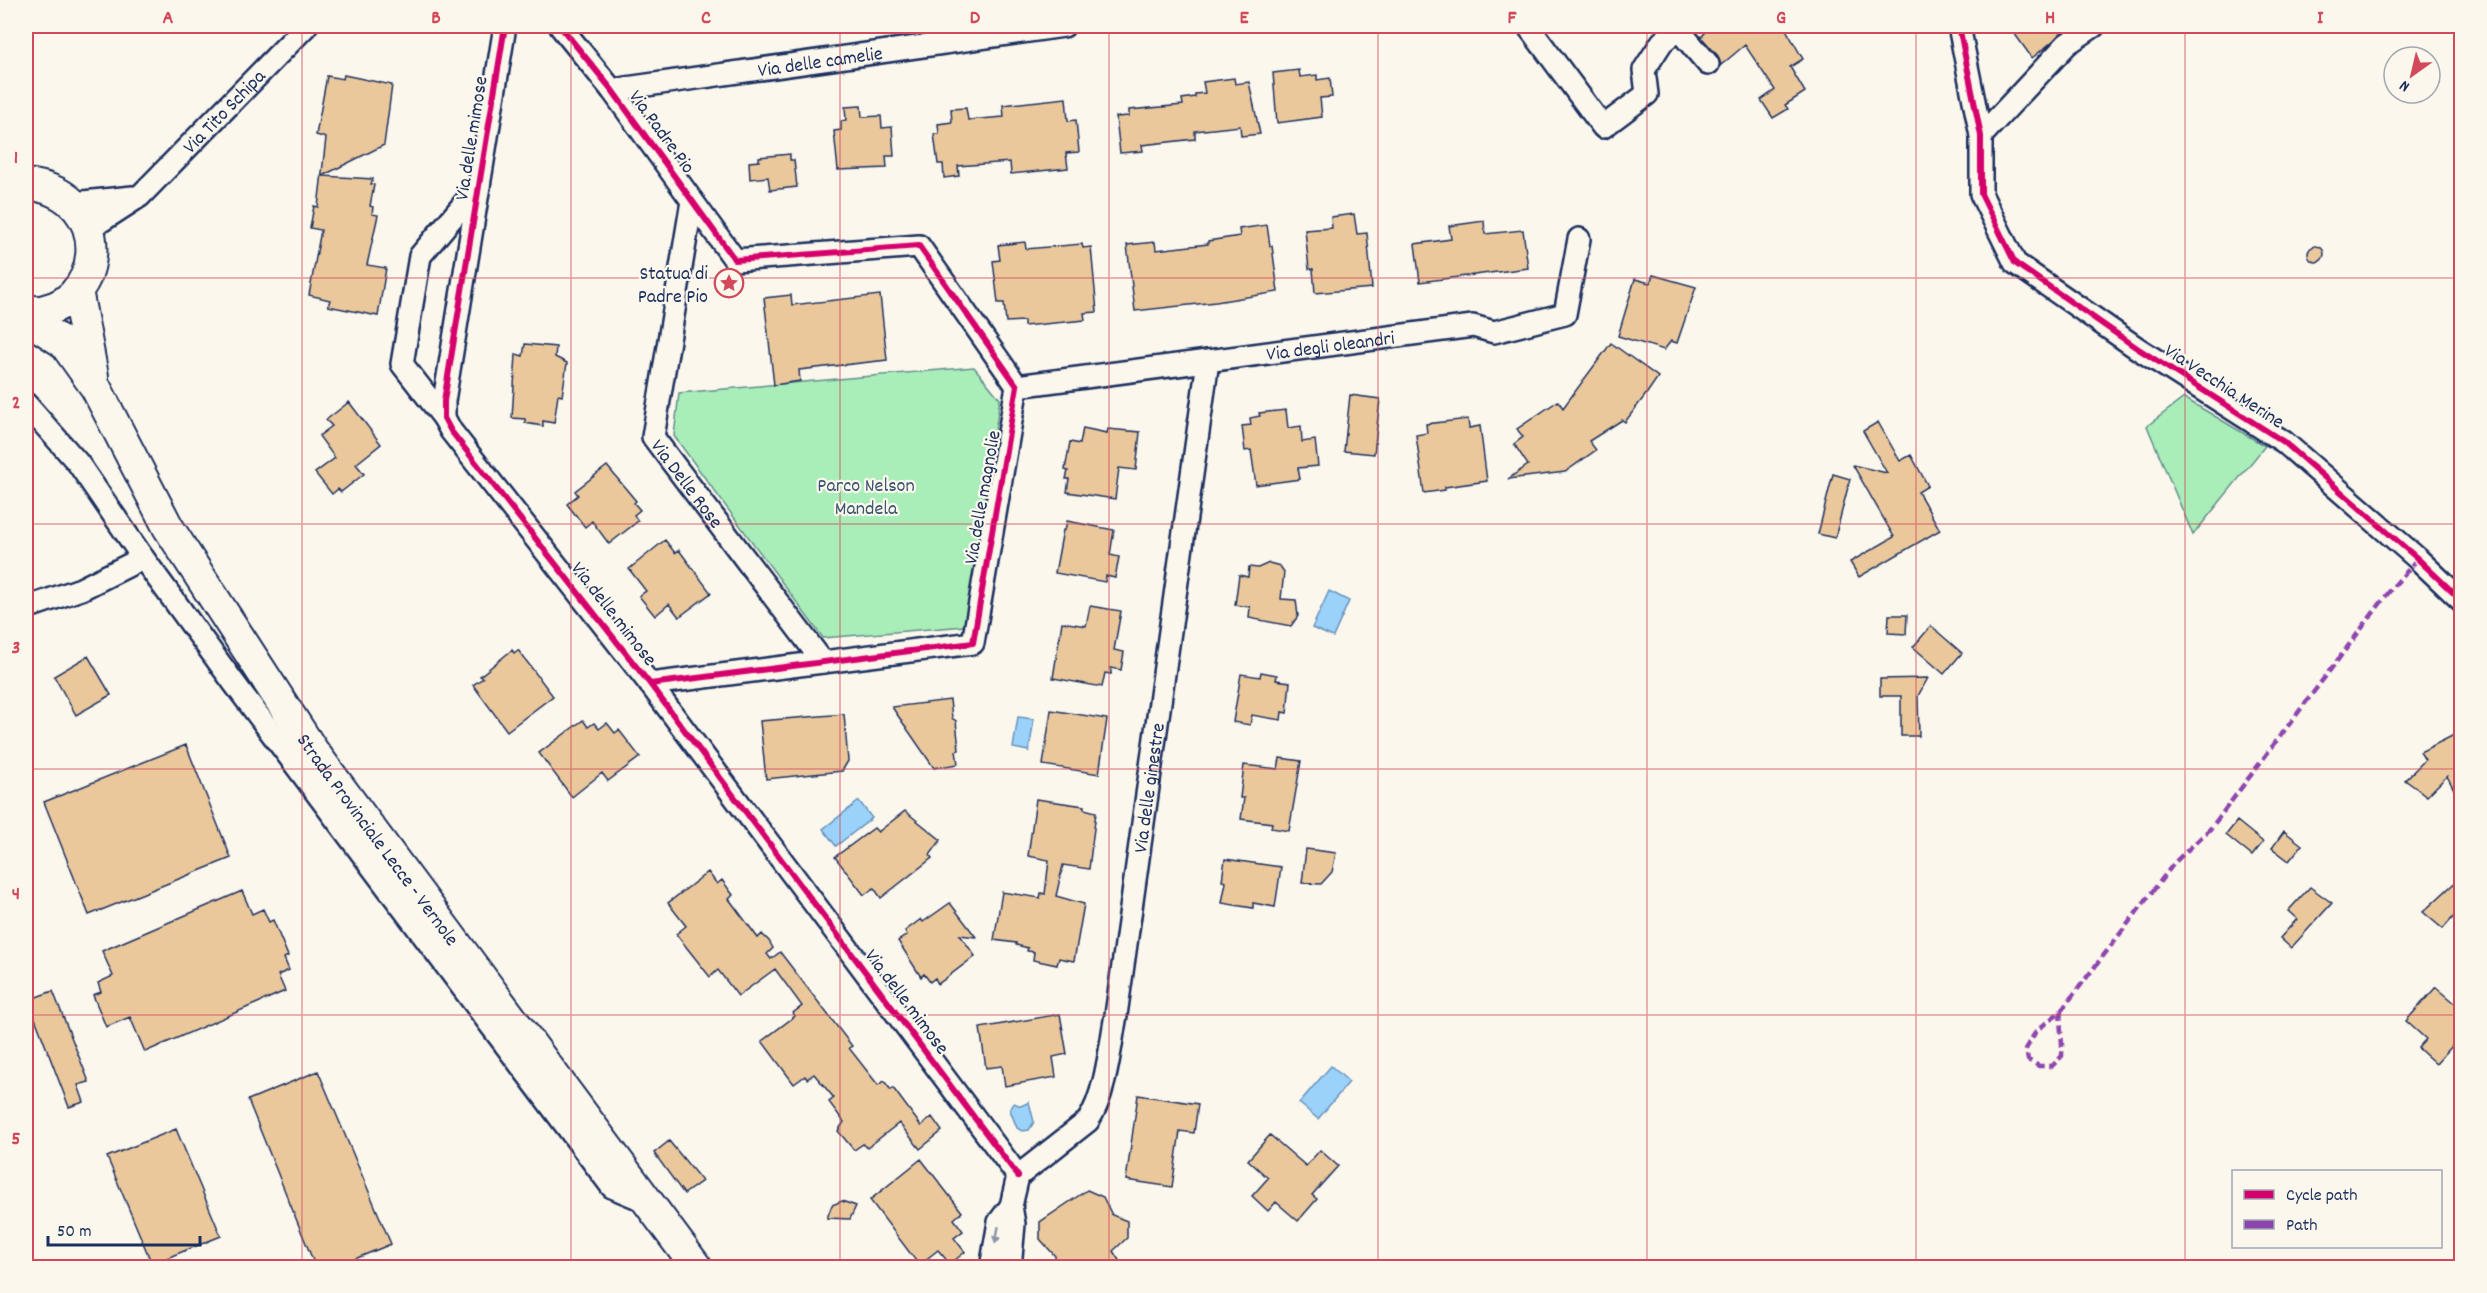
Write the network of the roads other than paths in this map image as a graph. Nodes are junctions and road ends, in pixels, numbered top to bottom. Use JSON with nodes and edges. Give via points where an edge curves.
{"nodes":[{"id":1,"x":306,"y":26,"type":"edge"},
{"id":2,"x":505,"y":26,"type":"edge"},
{"id":3,"x":560,"y":26,"type":"edge"},
{"id":4,"x":1064,"y":26,"type":"edge"},
{"id":5,"x":1528,"y":26,"type":"edge"},
{"id":6,"x":1959,"y":26,"type":"edge"},
{"id":7,"x":2094,"y":26,"type":"edge"},
{"id":8,"x":1708,"y":64,"type":"dead end"},
{"id":9,"x":612,"y":90,"type":"junction"},
{"id":10,"x":1981,"y":136,"type":"junction"},
{"id":11,"x":26,"y":184,"type":"edge"},
{"id":12,"x":479,"y":186,"type":"junction"},
{"id":13,"x":140,"y":196,"type":"junction"},
{"id":14,"x":693,"y":201,"type":"junction"},
{"id":15,"x":73,"y":203,"type":"junction"},
{"id":16,"x":89,"y":229,"type":"junction"},
{"id":17,"x":1579,"y":238,"type":"dead end"},
{"id":18,"x":77,"y":290,"type":"junction"},
{"id":19,"x":26,"y":311,"type":"edge"},
{"id":20,"x":26,"y":318,"type":"edge"},
{"id":21,"x":1208,"y":361,"type":"junction"},
{"id":22,"x":1017,"y":386,"type":"junction"},
{"id":23,"x":96,"y":388,"type":"junction"},
{"id":24,"x":26,"y":404,"type":"edge"},
{"id":25,"x":444,"y":418,"type":"junction"},
{"id":26,"x":143,"y":558,"type":"junction"},
{"id":27,"x":2462,"y":601,"type":"edge"},
{"id":28,"x":26,"y":608,"type":"edge"},
{"id":29,"x":824,"y":662,"type":"junction"},
{"id":30,"x":650,"y":684,"type":"junction"},
{"id":31,"x":1018,"y":1176,"type":"junction"},
{"id":32,"x":648,"y":1203,"type":"junction"},
{"id":33,"x":1011,"y":1206,"type":"junction"},
{"id":34,"x":696,"y":1268,"type":"edge"},
{"id":35,"x":991,"y":1268,"type":"edge"},
{"id":36,"x":1010,"y":1268,"type":"edge"}],
"edges":[{"from":1,"to":13,"type":"street","name":"Via Tito Schipa"},
{"from":2,"to":12,"type":"street","name":"Via delle mimose"},
{"from":3,"to":9,"type":"street","name":"Via Padre Pio"},
{"from":4,"to":9,"type":"street","name":"Via delle camelie"},
{"from":5,"to":8,"type":"street","via":[[1603,127],[1647,94],[1644,70],[1662,42],[1678,29]]},
{"from":6,"to":10,"type":"street"},
{"from":7,"to":10,"type":"street","via":[[2067,44]]},
{"from":9,"to":14,"type":"street","name":"Via Padre Pio"},
{"from":10,"to":27,"type":"street","name":"Via Vecchia Merine","via":[[1981,194],[2015,263],[2137,348],[2284,442]]},
{"from":11,"to":15,"type":"main road","via":[[51,189]]},
{"from":12,"to":25,"type":"street","name":"Via delle mimose"},
{"from":12,"to":25,"type":"street","via":[[420,256],[402,364]]},
{"from":13,"to":15,"type":"street"},
{"from":13,"to":16,"type":"street","name":"Via Tito Schipa"},
{"from":14,"to":22,"type":"street","name":"Via Padre Pio","via":[[735,260],[919,246]]},
{"from":14,"to":29,"type":"street","name":"Via Delle Rose","via":[[653,437]]},
{"from":15,"to":16,"type":"main road"},
{"from":16,"to":18,"type":"main road","via":[[90,261]]},
{"from":17,"to":21,"type":"street","name":"Via degli oleandri","via":[[1565,314],[1494,332],[1473,326]]},
{"from":18,"to":19,"type":"main road","via":[[49,309]]},
{"from":18,"to":23,"type":"main road","name":"Strada Provinciale Lecce - Vernole"},
{"from":20,"to":23,"type":"main road","name":"Strada Provinciale Lecce - Vernole","via":[[64,343]]},
{"from":21,"to":22,"type":"street","name":"Via degli oleandri"},
{"from":21,"to":31,"type":"street","name":"Via delle ginestre","via":[[1116,1015],[1100,1094],[1088,1121]]},
{"from":22,"to":29,"type":"street","name":"Via delle magnolie","via":[[973,642]]},
{"from":23,"to":32,"type":"main road","name":"Strada Provinciale Lecce - Vernole","via":[[168,527],[313,751]]},
{"from":24,"to":26,"type":"street","via":[[78,463]]},
{"from":25,"to":30,"type":"street","name":"Via delle mimose"},
{"from":26,"to":28,"type":"street","via":[[81,590]]},
{"from":26,"to":32,"type":"street","via":[[612,1187]]},
{"from":29,"to":30,"type":"street","name":"Via delle magnolie"},
{"from":30,"to":31,"type":"street","name":"Via delle mimose"},
{"from":31,"to":33,"type":"street"},
{"from":32,"to":34,"type":"main road","name":"Strada Provinciale Lecce - Vernole"},
{"from":33,"to":35,"type":"street","one_way":true,"via":[[999,1222]]},
{"from":33,"to":36,"type":"street","via":[[1014,1224]]}]}
